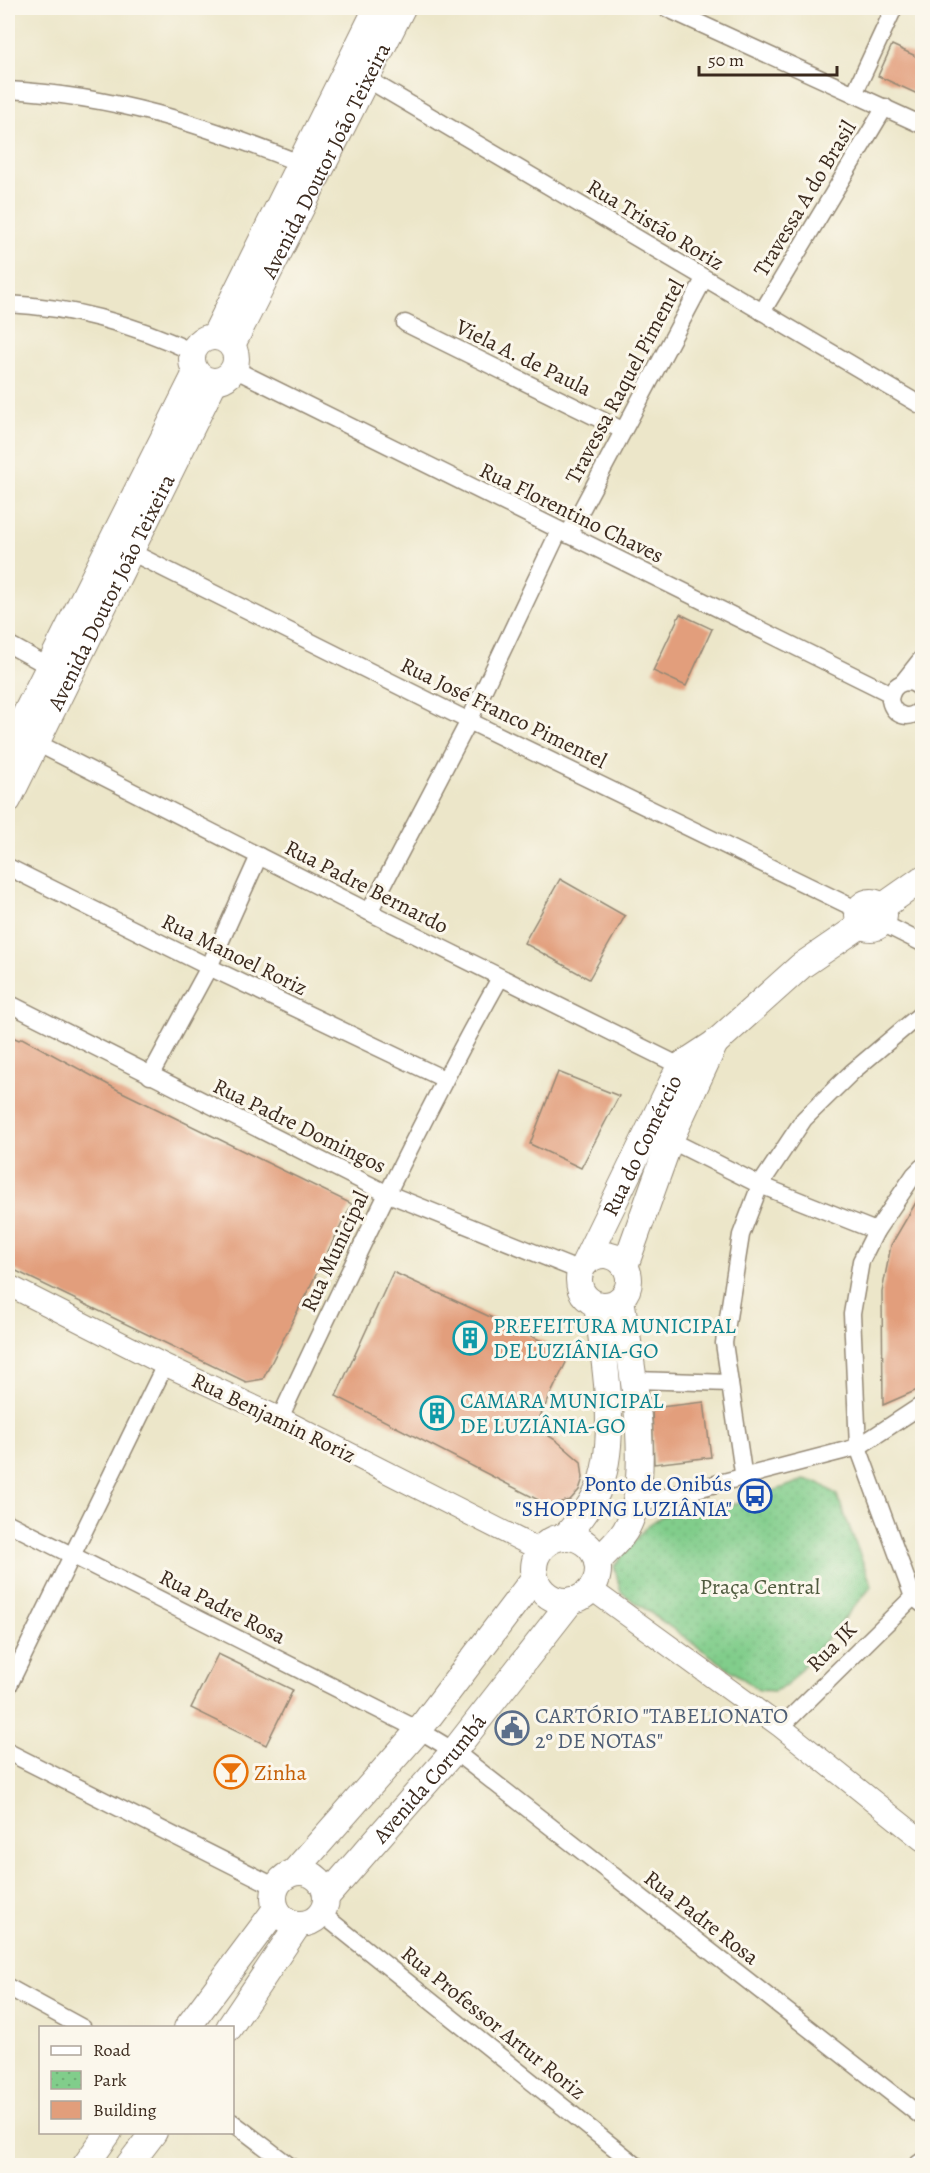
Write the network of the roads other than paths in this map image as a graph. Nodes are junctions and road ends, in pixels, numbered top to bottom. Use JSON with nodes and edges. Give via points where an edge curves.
{"nodes":[{"id":1,"x":377,"y":8,"type":"edge"},
{"id":2,"x":402,"y":8,"type":"edge"},
{"id":3,"x":666,"y":8,"type":"edge"},
{"id":4,"x":894,"y":8,"type":"edge"},
{"id":5,"x":367,"y":79,"type":"junction"},
{"id":6,"x":8,"y":90,"type":"edge"},
{"id":7,"x":854,"y":94,"type":"junction"},
{"id":8,"x":885,"y":107,"type":"junction"},
{"id":9,"x":922,"y":125,"type":"edge"},
{"id":10,"x":299,"y":164,"type":"junction"},
{"id":11,"x":704,"y":279,"type":"junction"},
{"id":12,"x":8,"y":304,"type":"edge"},
{"id":13,"x":762,"y":312,"type":"junction"},
{"id":14,"x":405,"y":323,"type":"dead end"},
{"id":15,"x":214,"y":360,"type":"junction"},
{"id":16,"x":922,"y":406,"type":"edge"},
{"id":17,"x":622,"y":430,"type":"junction"},
{"id":18,"x":563,"y":533,"type":"junction"},
{"id":19,"x":131,"y":552,"type":"junction"},
{"id":20,"x":8,"y":644,"type":"edge"},
{"id":21,"x":922,"y":658,"type":"edge"},
{"id":22,"x":48,"y":666,"type":"junction"},
{"id":23,"x":903,"y":682,"type":"junction"},
{"id":24,"x":922,"y":691,"type":"edge"},
{"id":25,"x":891,"y":694,"type":"junction"},
{"id":26,"x":920,"y":715,"type":"edge"},
{"id":27,"x":468,"y":721,"type":"junction"},
{"id":28,"x":20,"y":741,"type":"edge"},
{"id":29,"x":8,"y":800,"type":"edge"},
{"id":30,"x":259,"y":856,"type":"junction"},
{"id":31,"x":8,"y":867,"type":"edge"},
{"id":32,"x":922,"y":879,"type":"edge"},
{"id":33,"x":369,"y":912,"type":"junction"},
{"id":34,"x":871,"y":916,"type":"junction"},
{"id":35,"x":922,"y":943,"type":"edge"},
{"id":36,"x":209,"y":967,"type":"junction"},
{"id":37,"x":500,"y":978,"type":"junction"},
{"id":38,"x":8,"y":1003,"type":"edge"},
{"id":39,"x":922,"y":1013,"type":"edge"},
{"id":40,"x":715,"y":1043,"type":"junction"},
{"id":41,"x":680,"y":1066,"type":"junction"},
{"id":42,"x":150,"y":1076,"type":"junction"},
{"id":43,"x":444,"y":1078,"type":"junction"},
{"id":44,"x":670,"y":1140,"type":"junction"},
{"id":45,"x":922,"y":1167,"type":"edge"},
{"id":46,"x":760,"y":1185,"type":"junction"},
{"id":47,"x":386,"y":1193,"type":"junction"},
{"id":48,"x":876,"y":1231,"type":"junction"},
{"id":49,"x":625,"y":1266,"type":"junction"},
{"id":50,"x":582,"y":1267,"type":"junction"},
{"id":51,"x":8,"y":1285,"type":"edge"},
{"id":52,"x":609,"y":1302,"type":"junction"},
{"id":53,"x":165,"y":1365,"type":"junction"},
{"id":54,"x":634,"y":1380,"type":"junction"},
{"id":55,"x":730,"y":1383,"type":"junction"},
{"id":56,"x":922,"y":1405,"type":"edge"},
{"id":57,"x":280,"y":1418,"type":"junction"},
{"id":58,"x":858,"y":1447,"type":"junction"},
{"id":59,"x":744,"y":1479,"type":"junction"},
{"id":60,"x":635,"y":1505,"type":"junction"},
{"id":61,"x":8,"y":1523,"type":"edge"},
{"id":62,"x":565,"y":1537,"type":"junction"},
{"id":63,"x":540,"y":1550,"type":"junction"},
{"id":64,"x":74,"y":1556,"type":"junction"},
{"id":65,"x":597,"y":1562,"type":"junction"},
{"id":66,"x":535,"y":1577,"type":"junction"},
{"id":67,"x":581,"y":1594,"type":"junction"},
{"id":68,"x":917,"y":1600,"type":"edge"},
{"id":69,"x":8,"y":1687,"type":"edge"},
{"id":70,"x":781,"y":1728,"type":"junction"},
{"id":71,"x":418,"y":1730,"type":"junction"},
{"id":72,"x":454,"y":1751,"type":"junction"},
{"id":73,"x":8,"y":1752,"type":"edge"},
{"id":74,"x":922,"y":1840,"type":"edge"},
{"id":75,"x":282,"y":1889,"type":"junction"},
{"id":76,"x":324,"y":1905,"type":"junction"},
{"id":77,"x":298,"y":1925,"type":"junction"},
{"id":78,"x":8,"y":1987,"type":"edge"},
{"id":79,"x":79,"y":2026,"type":"edge"},
{"id":80,"x":188,"y":2026,"type":"edge"},
{"id":81,"x":230,"y":2026,"type":"edge"},
{"id":82,"x":922,"y":2117,"type":"edge"},
{"id":83,"x":234,"y":2124,"type":"edge"},
{"id":84,"x":108,"y":2134,"type":"edge"},
{"id":85,"x":153,"y":2134,"type":"edge"},
{"id":86,"x":922,"y":2161,"type":"edge"},
{"id":87,"x":85,"y":2166,"type":"edge"},
{"id":88,"x":128,"y":2166,"type":"edge"},
{"id":89,"x":290,"y":2166,"type":"edge"},
{"id":90,"x":638,"y":2166,"type":"edge"},
{"id":91,"x":915,"y":2166,"type":"edge"}],
"edges":[{"from":1,"to":10,"type":"main road","name":"Avenida Doutor João Teixeira"},
{"from":2,"to":5,"type":"main road","name":"Avenida Doutor João Teixeira"},
{"from":3,"to":7,"type":"street"},
{"from":4,"to":7,"type":"street"},
{"from":5,"to":11,"type":"street","name":"Rua Tristão Roriz"},
{"from":5,"to":15,"type":"main road","name":"Avenida Doutor João Teixeira"},
{"from":6,"to":10,"type":"street","via":[[96,98],[169,116]]},
{"from":7,"to":8,"type":"street"},
{"from":8,"to":9,"type":"street"},
{"from":8,"to":13,"type":"street","name":"Travessa A do Brasil"},
{"from":10,"to":15,"type":"main road","name":"Avenida Doutor João Teixeira"},
{"from":11,"to":13,"type":"street","name":"Rua Tristão Roriz"},
{"from":11,"to":17,"type":"street","name":"Travessa Raquel Pimentel"},
{"from":12,"to":15,"type":"street","name":"Rua Florentino Chaves","via":[[52,306],[106,319],[151,332]]},
{"from":13,"to":16,"type":"street","name":"Rua Tristão Roriz"},
{"from":14,"to":17,"type":"street","name":"Viela A. de Paula"},
{"from":15,"to":18,"type":"street","name":"Rua Florentino Chaves"},
{"from":15,"to":19,"type":"main road","name":"Avenida Doutor João Teixeira"},
{"from":15,"to":22,"type":"main road","name":"Avenida Doutor João Teixeira"},
{"from":17,"to":18,"type":"street","name":"Travessa Raquel Pimentel"},
{"from":18,"to":25,"type":"street","name":"Rua Florentino Chaves"},
{"from":18,"to":27,"type":"street","name":"Travessa Raquel Pimentel"},
{"from":19,"to":27,"type":"street","name":"Rua José Franco Pimentel"},
{"from":19,"to":28,"type":"main road","name":"Avenida Doutor João Teixeira"},
{"from":20,"to":22,"type":"street"},
{"from":21,"to":23,"type":"street"},
{"from":22,"to":28,"type":"main road","name":"Avenida Doutor João Teixeira"},
{"from":23,"to":24,"type":"street","via":[[913,683]]},
{"from":23,"to":25,"type":"street"},
{"from":25,"to":26,"type":"street","via":[[891,705],[898,714]]},
{"from":27,"to":33,"type":"street","name":"Travessa Raquel Pimentel"},
{"from":27,"to":34,"type":"street","name":"Rua José Franco Pimentel"},
{"from":28,"to":29,"type":"main road","name":"Avenida Doutor João Teixeira"},
{"from":28,"to":30,"type":"street","name":"Rua Padre Bernardo"},
{"from":30,"to":33,"type":"street","name":"Rua Padre Bernardo"},
{"from":30,"to":36,"type":"street"},
{"from":31,"to":36,"type":"street","name":"Rua Manoel Roriz"},
{"from":32,"to":34,"type":"main road","name":"Rua do Comércio"},
{"from":33,"to":37,"type":"street","name":"Rua Padre Bernardo"},
{"from":34,"to":35,"type":"street","name":"Rua José Franco Pimentel"},
{"from":34,"to":40,"type":"main road","name":"Rua do Comércio","via":[[801,966]]},
{"from":36,"to":42,"type":"street"},
{"from":36,"to":43,"type":"street","name":"Rua Manoel Roriz"},
{"from":37,"to":41,"type":"street","name":"Rua Padre Bernardo"},
{"from":37,"to":43,"type":"street","name":"Rua Municipal"},
{"from":38,"to":42,"type":"street","name":"Rua Padre Domingos"},
{"from":39,"to":46,"type":"street","via":[[804,1119]]},
{"from":40,"to":41,"type":"main road","name":"Rua do Comércio"},
{"from":40,"to":44,"type":"main road","name":"Rua do Comércio"},
{"from":41,"to":50,"type":"main road","name":"Rua do Comércio"},
{"from":42,"to":47,"type":"street","name":"Rua Padre Domingos"},
{"from":43,"to":47,"type":"street","name":"Rua Municipal"},
{"from":44,"to":46,"type":"street"},
{"from":44,"to":49,"type":"main road","name":"Rua do Comércio"},
{"from":45,"to":48,"type":"street"},
{"from":46,"to":48,"type":"street"},
{"from":46,"to":55,"type":"street","via":[[741,1235],[729,1302],[724,1343]]},
{"from":47,"to":50,"type":"street","name":"Rua Padre Domingos"},
{"from":47,"to":57,"type":"street","name":"Rua Municipal"},
{"from":48,"to":58,"type":"street","via":[[861,1262],[852,1314]]},
{"from":49,"to":50,"type":"main road","via":[[605,1255]]},
{"from":49,"to":52,"type":"main road","via":[[629,1280]]},
{"from":50,"to":52,"type":"main road","via":[[579,1287],[589,1301]]},
{"from":51,"to":53,"type":"street","name":"Rua Benjamin Roriz"},
{"from":52,"to":54,"type":"main road","name":"Avenida Corumbá"},
{"from":52,"to":62,"type":"main road","via":[[607,1464],[597,1492]]},
{"from":53,"to":57,"type":"street","name":"Rua Benjamin Roriz"},
{"from":53,"to":64,"type":"street"},
{"from":54,"to":55,"type":"street"},
{"from":54,"to":60,"type":"main road","name":"Avenida Corumbá","via":[[639,1470]]},
{"from":55,"to":59,"type":"street"},
{"from":56,"to":58,"type":"street"},
{"from":57,"to":63,"type":"street","name":"Rua Benjamin Roriz"},
{"from":58,"to":59,"type":"street"},
{"from":58,"to":68,"type":"street"},
{"from":59,"to":60,"type":"street"},
{"from":60,"to":65,"type":"main road","name":"Avenida Corumbá","via":[[625,1531]]},
{"from":61,"to":64,"type":"street","name":"Rua Padre Rosa"},
{"from":62,"to":63,"type":"main road","via":[[551,1540]]},
{"from":62,"to":65,"type":"main road","via":[[579,1540],[591,1549]]},
{"from":63,"to":66,"type":"main road","name":"Avenida Corumbá","via":[[534,1563]]},
{"from":64,"to":69,"type":"street"},
{"from":64,"to":71,"type":"street","name":"Rua Padre Rosa"},
{"from":65,"to":67,"type":"main road","name":"Avenida Corumbá","via":[[597,1576]]},
{"from":66,"to":67,"type":"main road","via":[[541,1590],[552,1599]]},
{"from":66,"to":71,"type":"main road","name":"Avenida Corumbá"},
{"from":67,"to":70,"type":"street"},
{"from":67,"to":72,"type":"main road","name":"Avenida Corumbá"},
{"from":68,"to":70,"type":"street","name":"Rua JK"},
{"from":70,"to":74,"type":"street"},
{"from":71,"to":72,"type":"street","name":"Rua Padre Rosa"},
{"from":71,"to":75,"type":"main road","name":"Avenida Corumbá"},
{"from":72,"to":76,"type":"main road","name":"Avenida Corumbá"},
{"from":72,"to":82,"type":"street","name":"Rua Padre Rosa"},
{"from":73,"to":75,"type":"street"},
{"from":75,"to":76,"type":"main road","via":[[309,1873],[322,1882]]},
{"from":75,"to":77,"type":"main road","via":[[285,1920]]},
{"from":75,"to":80,"type":"main road","name":"Avenida Corumbá"},
{"from":76,"to":77,"type":"main road","name":"Avenida Corumbá","via":[[311,1923]]},
{"from":76,"to":90,"type":"street","name":"Rua Professor Artur Roriz"},
{"from":77,"to":81,"type":"main road"},
{"from":78,"to":79,"type":"street"},
{"from":83,"to":89,"type":"street"},
{"from":84,"to":87,"type":"main road"},
{"from":85,"to":88,"type":"main road"},
{"from":86,"to":91,"type":"street"}]}
